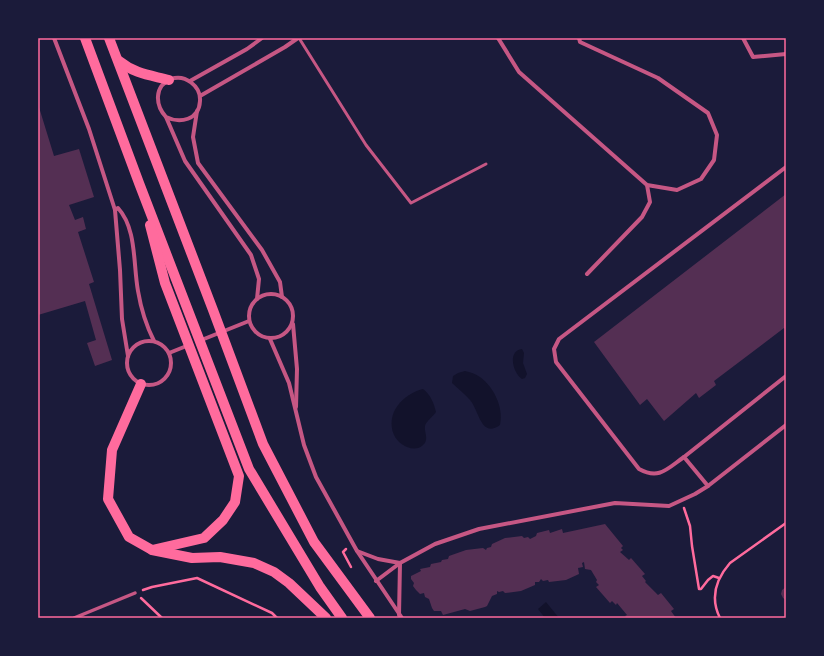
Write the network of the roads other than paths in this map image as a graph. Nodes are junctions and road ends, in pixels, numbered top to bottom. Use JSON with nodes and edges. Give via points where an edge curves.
{"nodes":[{"id":1,"x":54,"y":38,"type":"edge"},
{"id":2,"x":85,"y":38,"type":"edge"},
{"id":3,"x":109,"y":38,"type":"edge"},
{"id":4,"x":262,"y":38,"type":"edge"},
{"id":5,"x":298,"y":38,"type":"edge"},
{"id":6,"x":498,"y":38,"type":"edge"},
{"id":7,"x":579,"y":38,"type":"edge"},
{"id":8,"x":743,"y":38,"type":"edge"},
{"id":9,"x":786,"y":54,"type":"edge"},
{"id":10,"x":118,"y":60,"type":"junction"},
{"id":11,"x":169,"y":80,"type":"junction"},
{"id":12,"x":190,"y":81,"type":"junction"},
{"id":13,"x":200,"y":96,"type":"junction"},
{"id":14,"x":197,"y":110,"type":"junction"},
{"id":15,"x":166,"y":117,"type":"junction"},
{"id":16,"x":486,"y":164,"type":"dead end"},
{"id":17,"x":786,"y":166,"type":"edge"},
{"id":18,"x":139,"y":183,"type":"junction"},
{"id":19,"x":647,"y":185,"type":"junction"},
{"id":20,"x":115,"y":210,"type":"junction"},
{"id":21,"x":587,"y":274,"type":"dead end"},
{"id":22,"x":282,"y":297,"type":"junction"},
{"id":23,"x":257,"y":299,"type":"junction"},
{"id":24,"x":249,"y":322,"type":"junction"},
{"id":25,"x":293,"y":322,"type":"junction"},
{"id":26,"x":270,"y":339,"type":"junction"},
{"id":27,"x":154,"y":341,"type":"junction"},
{"id":28,"x":169,"y":353,"type":"junction"},
{"id":29,"x":128,"y":356,"type":"junction"},
{"id":30,"x":786,"y":376,"type":"edge"},
{"id":31,"x":141,"y":384,"type":"junction"},
{"id":32,"x":296,"y":414,"type":"junction"},
{"id":33,"x":786,"y":425,"type":"edge"},
{"id":34,"x":684,"y":457,"type":"junction"},
{"id":35,"x":708,"y":486,"type":"junction"},
{"id":36,"x":152,"y":550,"type":"junction"},
{"id":37,"x":357,"y":551,"type":"junction"},
{"id":38,"x":400,"y":563,"type":"junction"},
{"id":39,"x":376,"y":581,"type":"junction"},
{"id":40,"x":136,"y":593,"type":"road end"},
{"id":41,"x":401,"y":617,"type":"edge"},
{"id":42,"x":74,"y":618,"type":"edge"},
{"id":43,"x":326,"y":618,"type":"edge"},
{"id":44,"x":342,"y":618,"type":"edge"},
{"id":45,"x":370,"y":618,"type":"edge"}],
"edges":[{"from":1,"to":20,"type":"street","via":[[89,130]]},
{"from":2,"to":18,"type":"main road"},
{"from":3,"to":10,"type":"main road"},
{"from":4,"to":12,"type":"street"},
{"from":5,"to":13,"type":"street"},
{"from":5,"to":16,"type":"lane","via":[[366,145],[411,203]]},
{"from":6,"to":19,"type":"street","via":[[518,72]]},
{"from":7,"to":19,"type":"street","via":[[580,42],[658,78],[708,113],[717,134],[714,160],[701,179],[677,190]]},
{"from":8,"to":9,"type":"street","via":[[753,57]]},
{"from":10,"to":11,"type":"main road","via":[[138,73]]},
{"from":10,"to":45,"type":"main road","via":[[263,444],[314,542]]},
{"from":11,"to":12,"type":"street","via":[[180,78]]},
{"from":11,"to":15,"type":"street","via":[[163,84],[157,98],[158,105]]},
{"from":12,"to":13,"type":"street","via":[[197,87]]},
{"from":13,"to":14,"type":"street"},
{"from":14,"to":15,"type":"street","via":[[193,116],[180,121]]},
{"from":14,"to":22,"type":"street","via":[[193,137],[198,163],[262,250],[280,282]]},
{"from":15,"to":23,"type":"street","via":[[185,162],[251,255],[259,279]]},
{"from":17,"to":34,"type":"street","via":[[559,339],[554,349],[556,362],[639,469],[649,474],[661,473]]},
{"from":18,"to":36,"type":"main road","via":[[165,283],[239,476],[236,502],[223,520],[204,538]]},
{"from":18,"to":44,"type":"main road","via":[[249,469],[320,587]]},
{"from":19,"to":21,"type":"street","via":[[650,202],[642,217]]},
{"from":20,"to":27,"type":"street","via":[[118,208],[124,215],[131,236],[138,292],[146,326]]},
{"from":20,"to":29,"type":"street","via":[[122,319]]},
{"from":22,"to":23,"type":"street","via":[[269,294]]},
{"from":22,"to":25,"type":"street","via":[[293,310]]},
{"from":23,"to":24,"type":"street","via":[[250,309]]},
{"from":24,"to":26,"type":"street","via":[[257,334]]},
{"from":24,"to":28,"type":"street"},
{"from":25,"to":26,"type":"street","via":[[284,335]]},
{"from":25,"to":32,"type":"street","via":[[298,369]]},
{"from":26,"to":32,"type":"street","via":[[289,383]]},
{"from":27,"to":28,"type":"street","via":[[165,347]]},
{"from":27,"to":29,"type":"street","via":[[135,345]]},
{"from":28,"to":31,"type":"street","via":[[171,366],[166,378],[154,385]]},
{"from":29,"to":31,"type":"street","via":[[130,375]]},
{"from":30,"to":34,"type":"street"},
{"from":31,"to":36,"type":"main road","via":[[112,450],[108,499],[128,537]]},
{"from":32,"to":37,"type":"street","via":[[316,477]]},
{"from":33,"to":35,"type":"street"},
{"from":34,"to":35,"type":"street"},
{"from":35,"to":38,"type":"street","via":[[669,506],[615,503],[479,529],[435,544]]},
{"from":36,"to":43,"type":"main road","via":[[192,558],[220,557],[254,563],[274,572],[289,583]]},
{"from":37,"to":38,"type":"street","via":[[378,559]]},
{"from":37,"to":39,"type":"street"},
{"from":38,"to":39,"type":"street"},
{"from":38,"to":41,"type":"street"},
{"from":39,"to":41,"type":"street"},
{"from":40,"to":42,"type":"street"}]}
